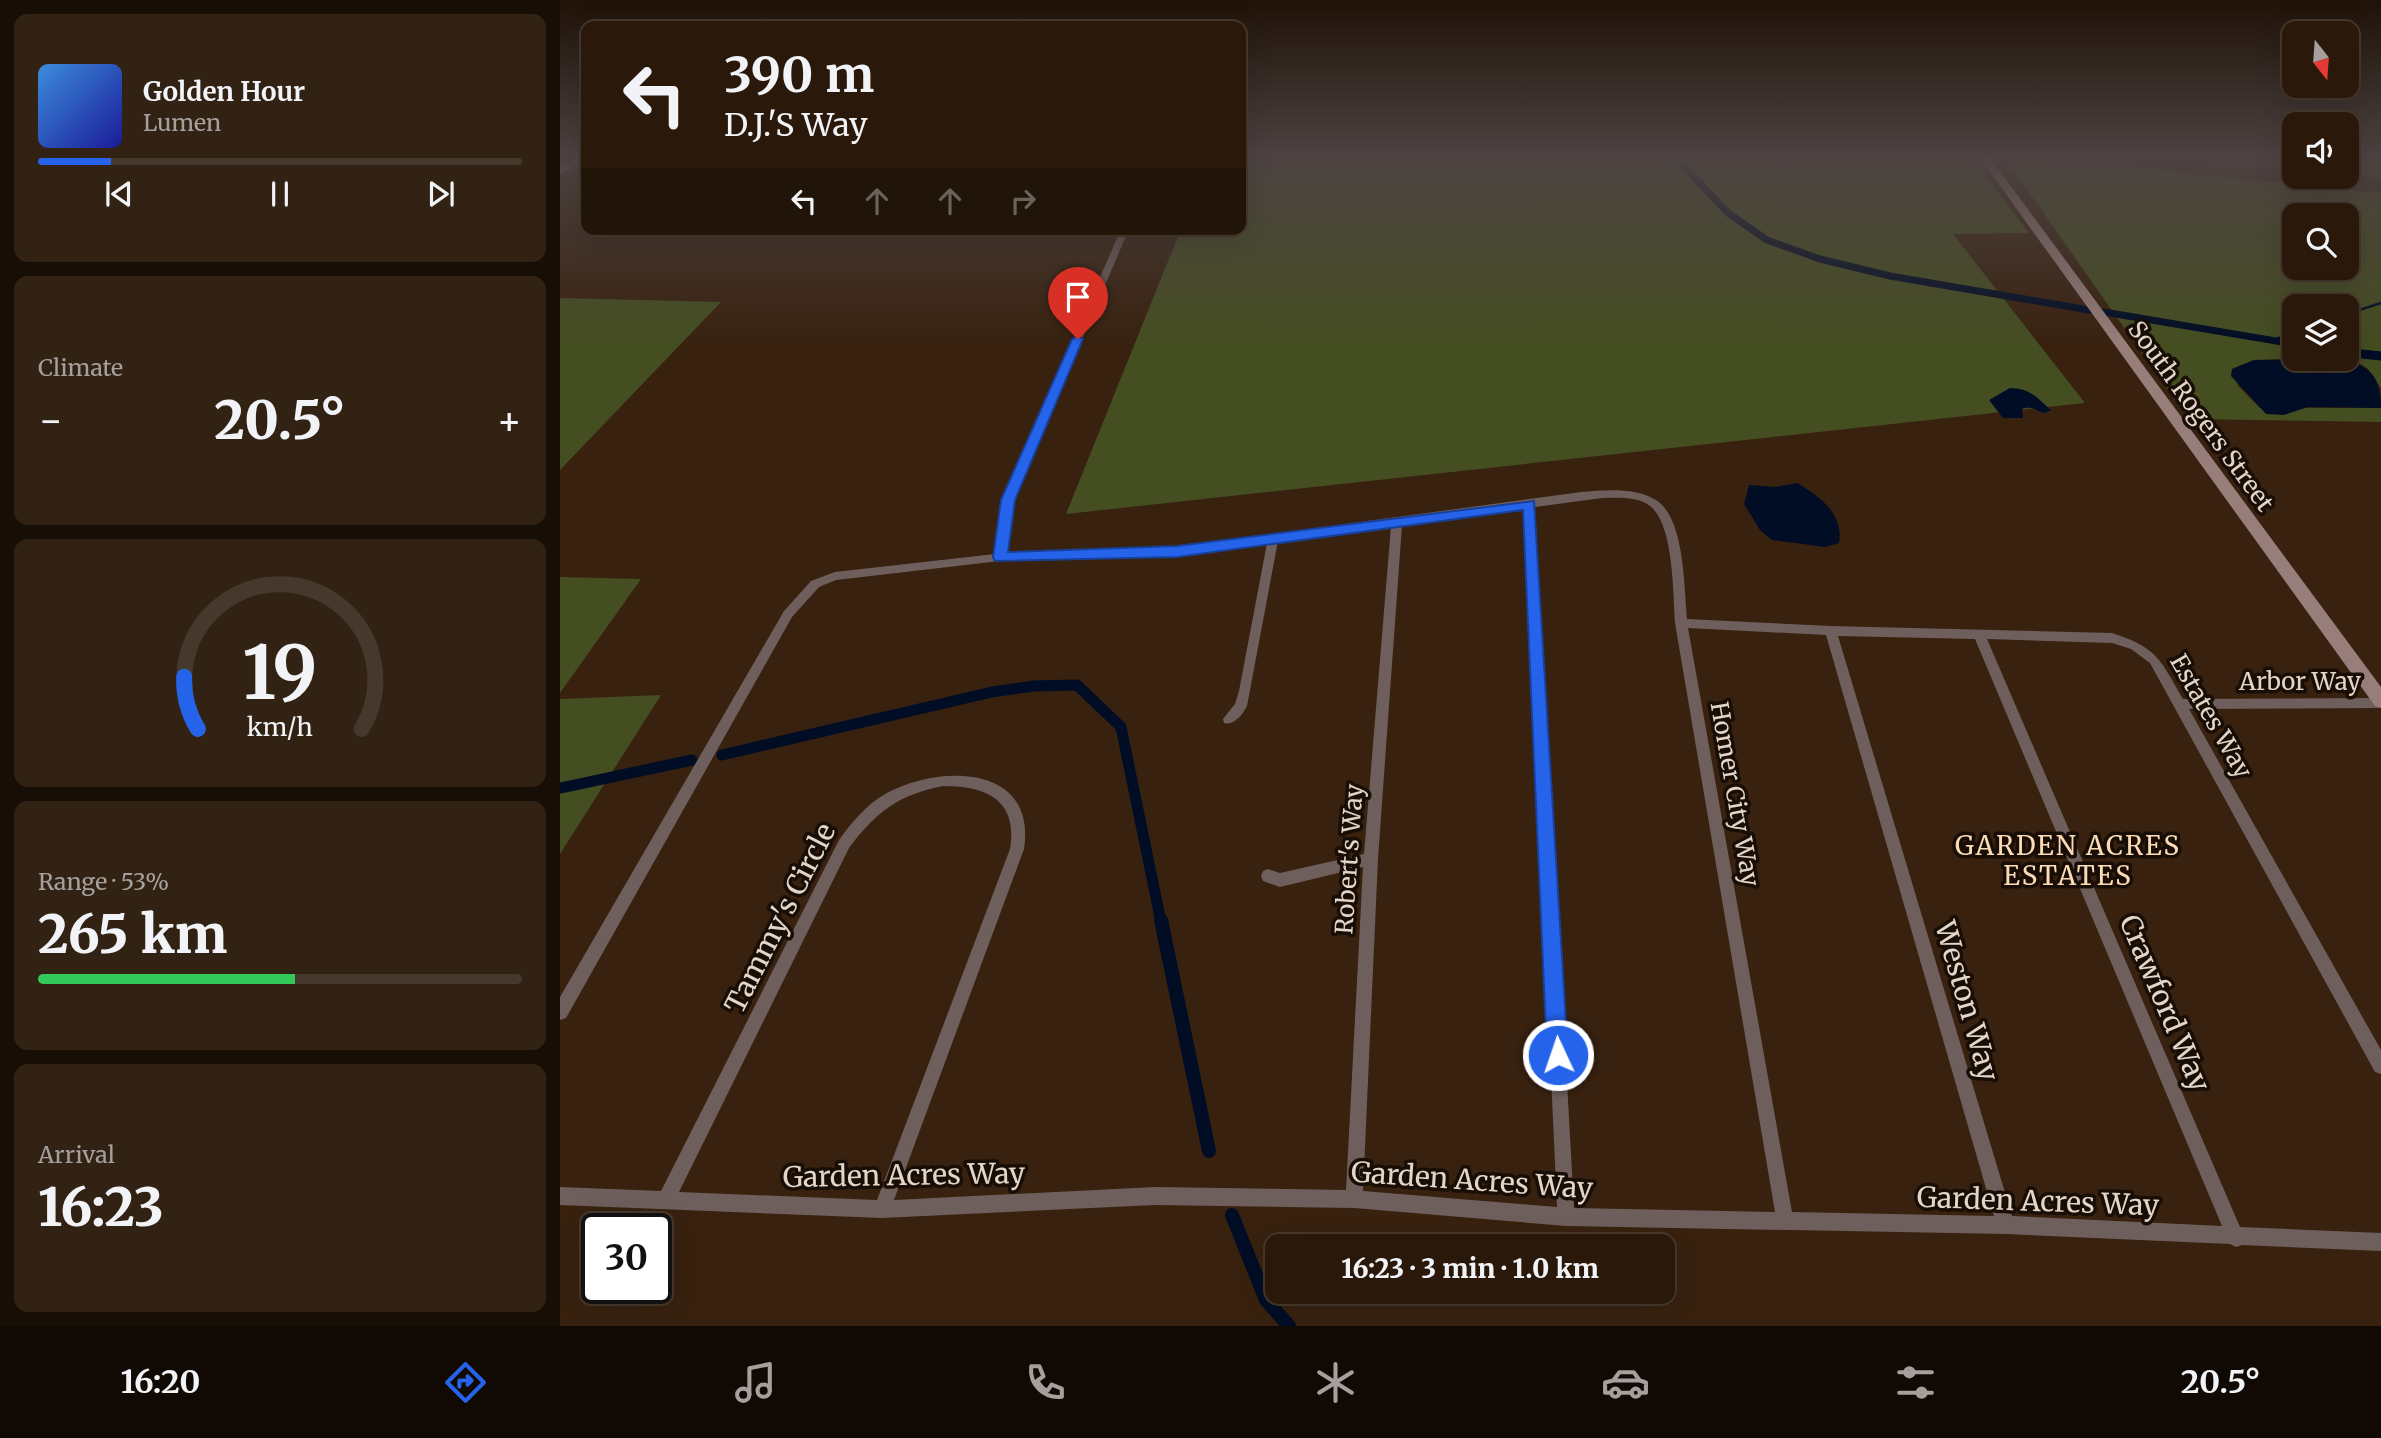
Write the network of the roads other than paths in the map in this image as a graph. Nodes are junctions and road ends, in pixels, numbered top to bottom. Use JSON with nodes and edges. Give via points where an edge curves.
{"nodes":[{"id":1,"x":2030,"y":220,"type":"edge"},
{"id":2,"x":1122,"y":235,"type":"edge"},
{"id":3,"x":1530,"y":504,"type":"junction"},
{"id":4,"x":1397,"y":523,"type":"junction"},
{"id":5,"x":1273,"y":539,"type":"junction"},
{"id":6,"x":1000,"y":557,"type":"junction"},
{"id":7,"x":1681,"y":623,"type":"junction"},
{"id":8,"x":1832,"y":631,"type":"junction"},
{"id":9,"x":1979,"y":635,"type":"junction"},
{"id":10,"x":2381,"y":702,"type":"edge"},
{"id":11,"x":2178,"y":704,"type":"junction"},
{"id":12,"x":1229,"y":719,"type":"dead end"},
{"id":13,"x":1371,"y":859,"type":"junction"},
{"id":14,"x":1268,"y":876,"type":"dead end"},
{"id":15,"x":560,"y":1012,"type":"edge"},
{"id":16,"x":2381,"y":1066,"type":"edge"},
{"id":17,"x":560,"y":1196,"type":"edge"},
{"id":18,"x":1354,"y":1199,"type":"junction"},
{"id":19,"x":666,"y":1200,"type":"junction"},
{"id":20,"x":882,"y":1209,"type":"junction"},
{"id":21,"x":1566,"y":1217,"type":"junction"},
{"id":22,"x":1785,"y":1221,"type":"junction"},
{"id":23,"x":2006,"y":1225,"type":"junction"},
{"id":24,"x":2236,"y":1238,"type":"junction"},
{"id":25,"x":2381,"y":1242,"type":"edge"}],
"edges":[{"from":1,"to":10,"type":"street","name":"South Rogers Street"},
{"from":2,"to":6,"type":"street","via":[[1008,500]]},
{"from":3,"to":4,"type":"street","name":"Homer City Way"},
{"from":3,"to":7,"type":"street","name":"Homer City Way","via":[[1614,493],[1653,504],[1664,515],[1678,575]]},
{"from":3,"to":21,"type":"street"},
{"from":4,"to":5,"type":"street","name":"Homer City Way"},
{"from":4,"to":13,"type":"street","name":"Robert's Way"},
{"from":5,"to":6,"type":"street","name":"Homer City Way","via":[[1177,551]]},
{"from":5,"to":12,"type":"street","via":[[1245,691],[1241,706]]},
{"from":6,"to":15,"type":"street","via":[[835,576],[804,594],[788,614]]},
{"from":7,"to":8,"type":"street","name":"Estates Way"},
{"from":7,"to":22,"type":"street","name":"Homer City Way"},
{"from":8,"to":9,"type":"street","name":"Estates Way"},
{"from":8,"to":23,"type":"street","name":"Weston Way"},
{"from":9,"to":11,"type":"street","name":"Estates Way","via":[[2122,640],[2154,660]]},
{"from":9,"to":24,"type":"street","name":"Crawford Way"},
{"from":10,"to":11,"type":"street","name":"Arbor Way"},
{"from":11,"to":16,"type":"street","name":"Estates Way"},
{"from":13,"to":14,"type":"street","via":[[1280,880]]},
{"from":13,"to":18,"type":"street","name":"Robert's Way"},
{"from":17,"to":19,"type":"street","name":"Garden Acres Way"},
{"from":18,"to":20,"type":"street","name":"Garden Acres Way","via":[[1156,1196]]},
{"from":18,"to":21,"type":"street","name":"Garden Acres Way"},
{"from":19,"to":20,"type":"street","name":"Garden Acres Way"},
{"from":19,"to":20,"type":"street","name":"Tammy's Circle","via":[[844,844],[862,818],[889,799],[921,783],[953,778],[985,785],[1006,799],[1019,824],[1017,849]]},
{"from":21,"to":22,"type":"street","name":"Garden Acres Way"},
{"from":22,"to":23,"type":"street","name":"Garden Acres Way"},
{"from":23,"to":24,"type":"street","name":"Garden Acres Way"},
{"from":24,"to":25,"type":"street","name":"Garden Acres Way"}]}
